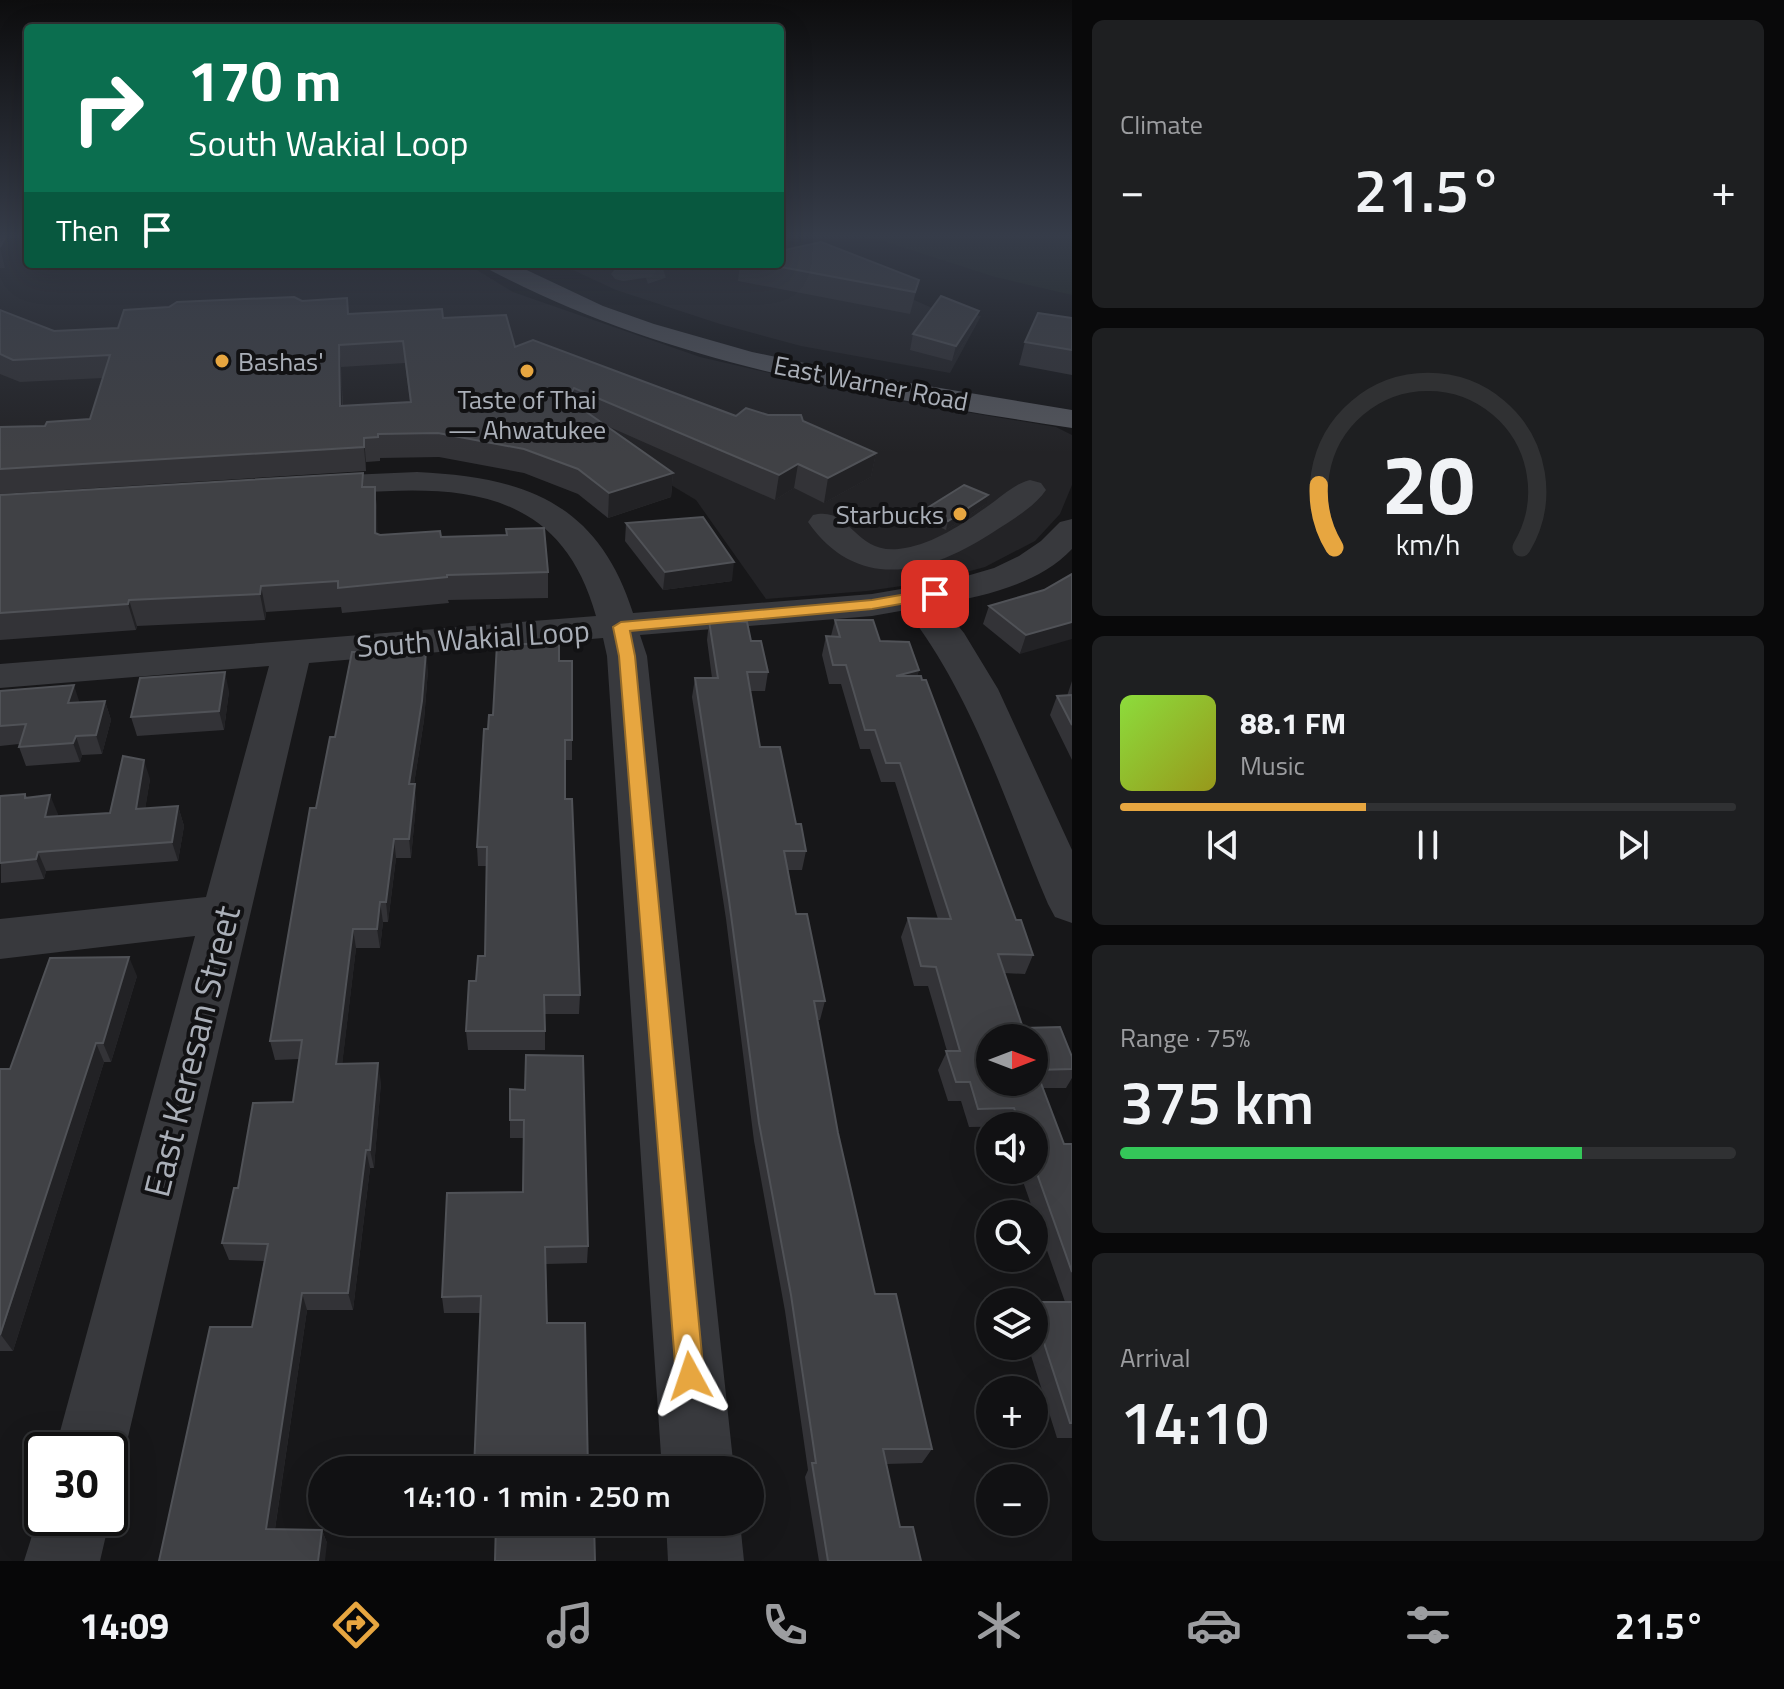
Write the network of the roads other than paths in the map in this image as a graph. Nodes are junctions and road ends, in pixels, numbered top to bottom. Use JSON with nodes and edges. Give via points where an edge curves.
{"nodes":[{"id":1,"x":579,"y":307,"type":"edge"},
{"id":2,"x":637,"y":307,"type":"edge"},
{"id":3,"x":844,"y":370,"type":"junction"},
{"id":4,"x":1072,"y":398,"type":"edge"},
{"id":5,"x":1072,"y":419,"type":"edge"},
{"id":6,"x":277,"y":489,"type":"edge"},
{"id":7,"x":1030,"y":490,"type":"dead end"},
{"id":8,"x":825,"y":522,"type":"dead end"},
{"id":9,"x":1072,"y":529,"type":"edge"},
{"id":10,"x":914,"y":597,"type":"junction"},
{"id":11,"x":621,"y":627,"type":"junction"},
{"id":12,"x":292,"y":652,"type":"junction"},
{"id":13,"x":0,"y":676,"type":"edge"},
{"id":14,"x":1072,"y":904,"type":"edge"},
{"id":15,"x":226,"y":914,"type":"junction"},
{"id":16,"x":0,"y":939,"type":"edge"},
{"id":17,"x":95,"y":1432,"type":"edge"},
{"id":18,"x":697,"y":1456,"type":"edge"},
{"id":19,"x":68,"y":1536,"type":"edge"},
{"id":20,"x":704,"y":1536,"type":"edge"},
{"id":21,"x":62,"y":1561,"type":"edge"},
{"id":22,"x":706,"y":1561,"type":"edge"}],
"edges":[{"from":1,"to":3,"type":"main road","name":"East Warner Road","via":[[720,353]]},
{"from":2,"to":3,"type":"main road","name":"East Warner Road"},
{"from":3,"to":4,"type":"main road","name":"East Warner Road"},
{"from":3,"to":5,"type":"main road","name":"East Warner Road"},
{"from":6,"to":11,"type":"street","via":[[431,480],[514,494],[563,521],[582,545]]},
{"from":7,"to":8,"type":"street","via":[[964,539],[891,560],[853,550]]},
{"from":9,"to":10,"type":"street","name":"South Wakial Loop","via":[[1039,558],[1008,574]]},
{"from":10,"to":11,"type":"street","name":"South Wakial Loop"},
{"from":10,"to":14,"type":"street","via":[[950,641],[978,689]]},
{"from":11,"to":12,"type":"street","name":"South Wakial Loop"},
{"from":11,"to":18,"type":"street"},
{"from":12,"to":13,"type":"street","name":"South Wakial Loop"},
{"from":12,"to":15,"type":"street","name":"East Keresan Street"},
{"from":15,"to":16,"type":"street"},
{"from":15,"to":17,"type":"street","name":"East Keresan Street"},
{"from":19,"to":21,"type":"street"},
{"from":20,"to":22,"type":"street"}]}
